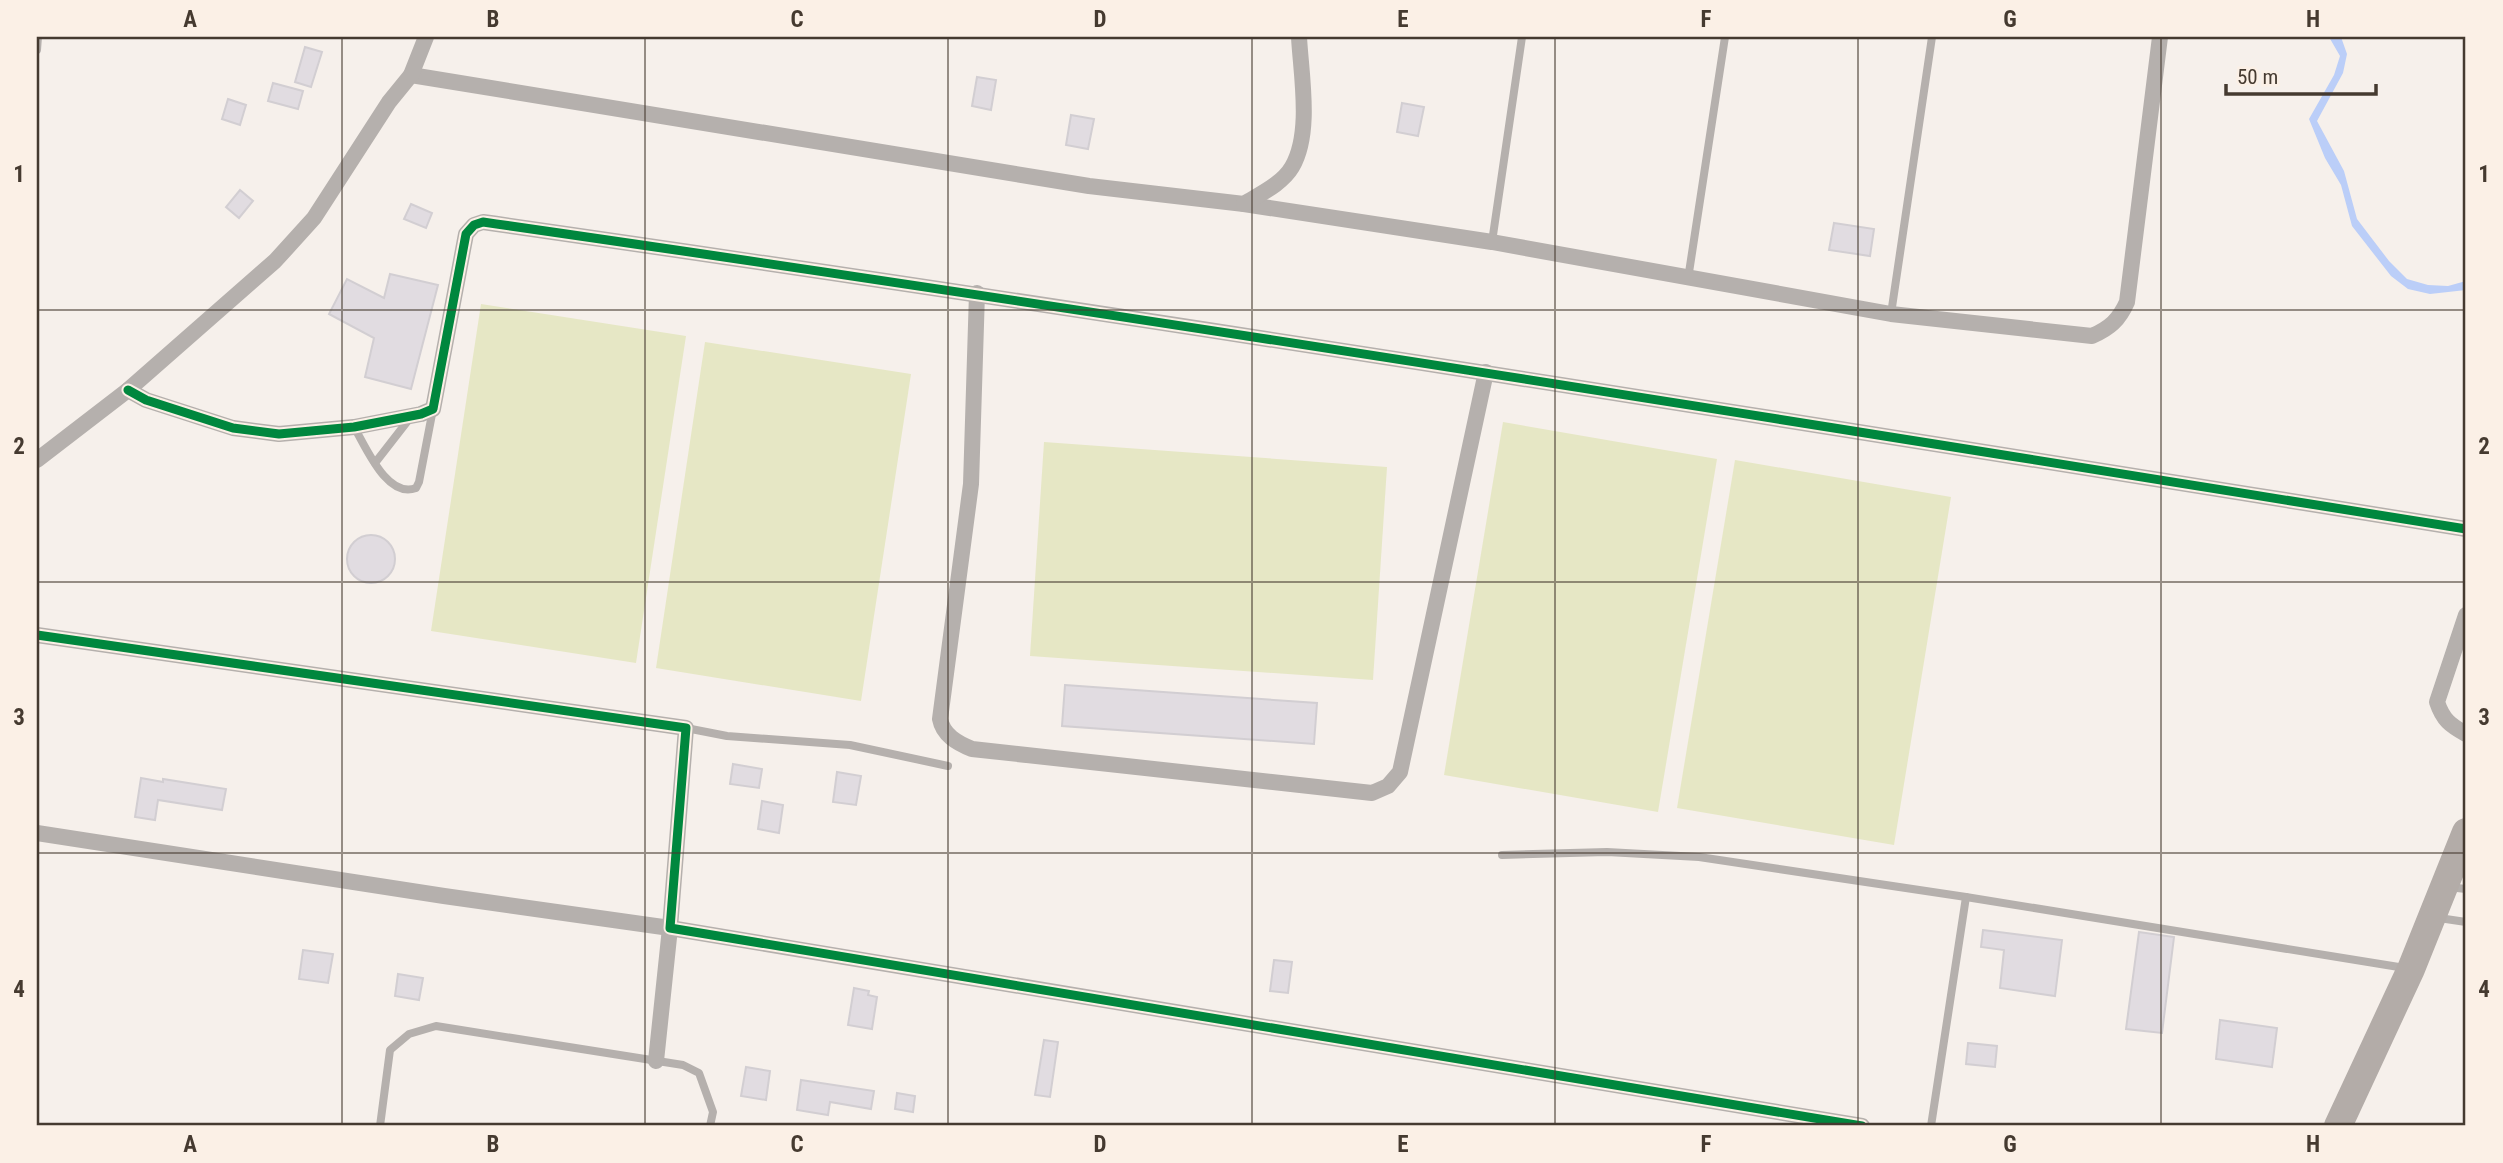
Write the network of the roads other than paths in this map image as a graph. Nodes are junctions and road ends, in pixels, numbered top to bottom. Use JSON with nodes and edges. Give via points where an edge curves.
{"nodes":[{"id":1,"x":38,"y":37,"type":"edge"},
{"id":2,"x":426,"y":37,"type":"edge"},
{"id":3,"x":1299,"y":37,"type":"edge"},
{"id":4,"x":1522,"y":37,"type":"edge"},
{"id":5,"x":1726,"y":37,"type":"edge"},
{"id":6,"x":1932,"y":37,"type":"edge"},
{"id":7,"x":2160,"y":37,"type":"edge"},
{"id":8,"x":37,"y":50,"type":"edge"},
{"id":9,"x":411,"y":75,"type":"junction"},
{"id":10,"x":1244,"y":204,"type":"junction"},
{"id":11,"x":1492,"y":243,"type":"junction"},
{"id":12,"x":1688,"y":279,"type":"junction"},
{"id":13,"x":976,"y":293,"type":"junction"},
{"id":14,"x":1891,"y":314,"type":"junction"},
{"id":15,"x":1486,"y":372,"type":"junction"},
{"id":16,"x":128,"y":390,"type":"junction"},
{"id":17,"x":433,"y":409,"type":"junction"},
{"id":18,"x":412,"y":416,"type":"junction"},
{"id":19,"x":354,"y":427,"type":"junction"},
{"id":20,"x":37,"y":460,"type":"edge"},
{"id":21,"x":375,"y":463,"type":"junction"},
{"id":22,"x":2466,"y":529,"type":"edge"},
{"id":23,"x":2466,"y":615,"type":"edge"},
{"id":24,"x":37,"y":635,"type":"edge"},
{"id":25,"x":686,"y":728,"type":"junction"},
{"id":26,"x":2466,"y":734,"type":"edge"},
{"id":27,"x":948,"y":766,"type":"dead end"},
{"id":28,"x":2466,"y":832,"type":"edge"},
{"id":29,"x":37,"y":833,"type":"edge"},
{"id":30,"x":1502,"y":855,"type":"dead end"},
{"id":31,"x":2455,"y":888,"type":"edge"},
{"id":32,"x":1966,"y":897,"type":"junction"},
{"id":33,"x":2432,"y":917,"type":"junction"},
{"id":34,"x":2466,"y":922,"type":"edge"},
{"id":35,"x":670,"y":928,"type":"junction"},
{"id":36,"x":2411,"y":969,"type":"junction"},
{"id":37,"x":656,"y":1061,"type":"junction"},
{"id":38,"x":380,"y":1126,"type":"edge"},
{"id":39,"x":710,"y":1126,"type":"edge"},
{"id":40,"x":1862,"y":1126,"type":"edge"},
{"id":41,"x":1931,"y":1126,"type":"edge"},
{"id":42,"x":2338,"y":1126,"type":"edge"}],
"edges":[{"from":1,"to":8,"type":"lane"},
{"from":2,"to":9,"type":"street"},
{"from":3,"to":10,"type":"street","via":[[1304,120],[1300,146],[1292,168]]},
{"from":4,"to":11,"type":"lane"},
{"from":5,"to":12,"type":"lane"},
{"from":6,"to":14,"type":"lane"},
{"from":7,"to":14,"type":"street","via":[[2127,302],[2120,317],[2092,336]]},
{"from":9,"to":10,"type":"street","via":[[1090,186]]},
{"from":9,"to":16,"type":"street","via":[[314,218],[275,261]]},
{"from":10,"to":11,"type":"street"},
{"from":11,"to":12,"type":"street"},
{"from":12,"to":14,"type":"street"},
{"from":13,"to":15,"type":"street"},
{"from":13,"to":15,"type":"street","via":[[971,484],[940,719],[942,730],[972,749],[1372,793],[1388,786],[1400,772]]},
{"from":13,"to":17,"type":"street","via":[[482,222],[466,233]]},
{"from":15,"to":22,"type":"street"},
{"from":16,"to":19,"type":"street","via":[[146,401],[233,428],[291,434]]},
{"from":16,"to":20,"type":"street"},
{"from":17,"to":18,"type":"street"},
{"from":17,"to":21,"type":"lane","via":[[416,488],[405,490],[390,482]]},
{"from":18,"to":19,"type":"street"},
{"from":18,"to":21,"type":"lane"},
{"from":19,"to":21,"type":"lane"},
{"from":23,"to":26,"type":"street","via":[[2437,702],[2448,724]]},
{"from":24,"to":25,"type":"street"},
{"from":25,"to":27,"type":"lane","via":[[727,736],[850,745]]},
{"from":25,"to":35,"type":"street"},
{"from":28,"to":31,"type":"highway"},
{"from":29,"to":35,"type":"street"},
{"from":30,"to":32,"type":"lane","via":[[1607,852],[1699,857]]},
{"from":31,"to":33,"type":"highway"},
{"from":32,"to":36,"type":"lane"},
{"from":32,"to":41,"type":"lane"},
{"from":33,"to":34,"type":"lane"},
{"from":33,"to":36,"type":"highway"},
{"from":35,"to":37,"type":"street"},
{"from":35,"to":40,"type":"street"},
{"from":36,"to":42,"type":"highway"},
{"from":37,"to":38,"type":"lane","via":[[436,1027],[409,1034],[390,1050]]},
{"from":37,"to":39,"type":"lane","via":[[699,1073],[713,1112]]}]}
